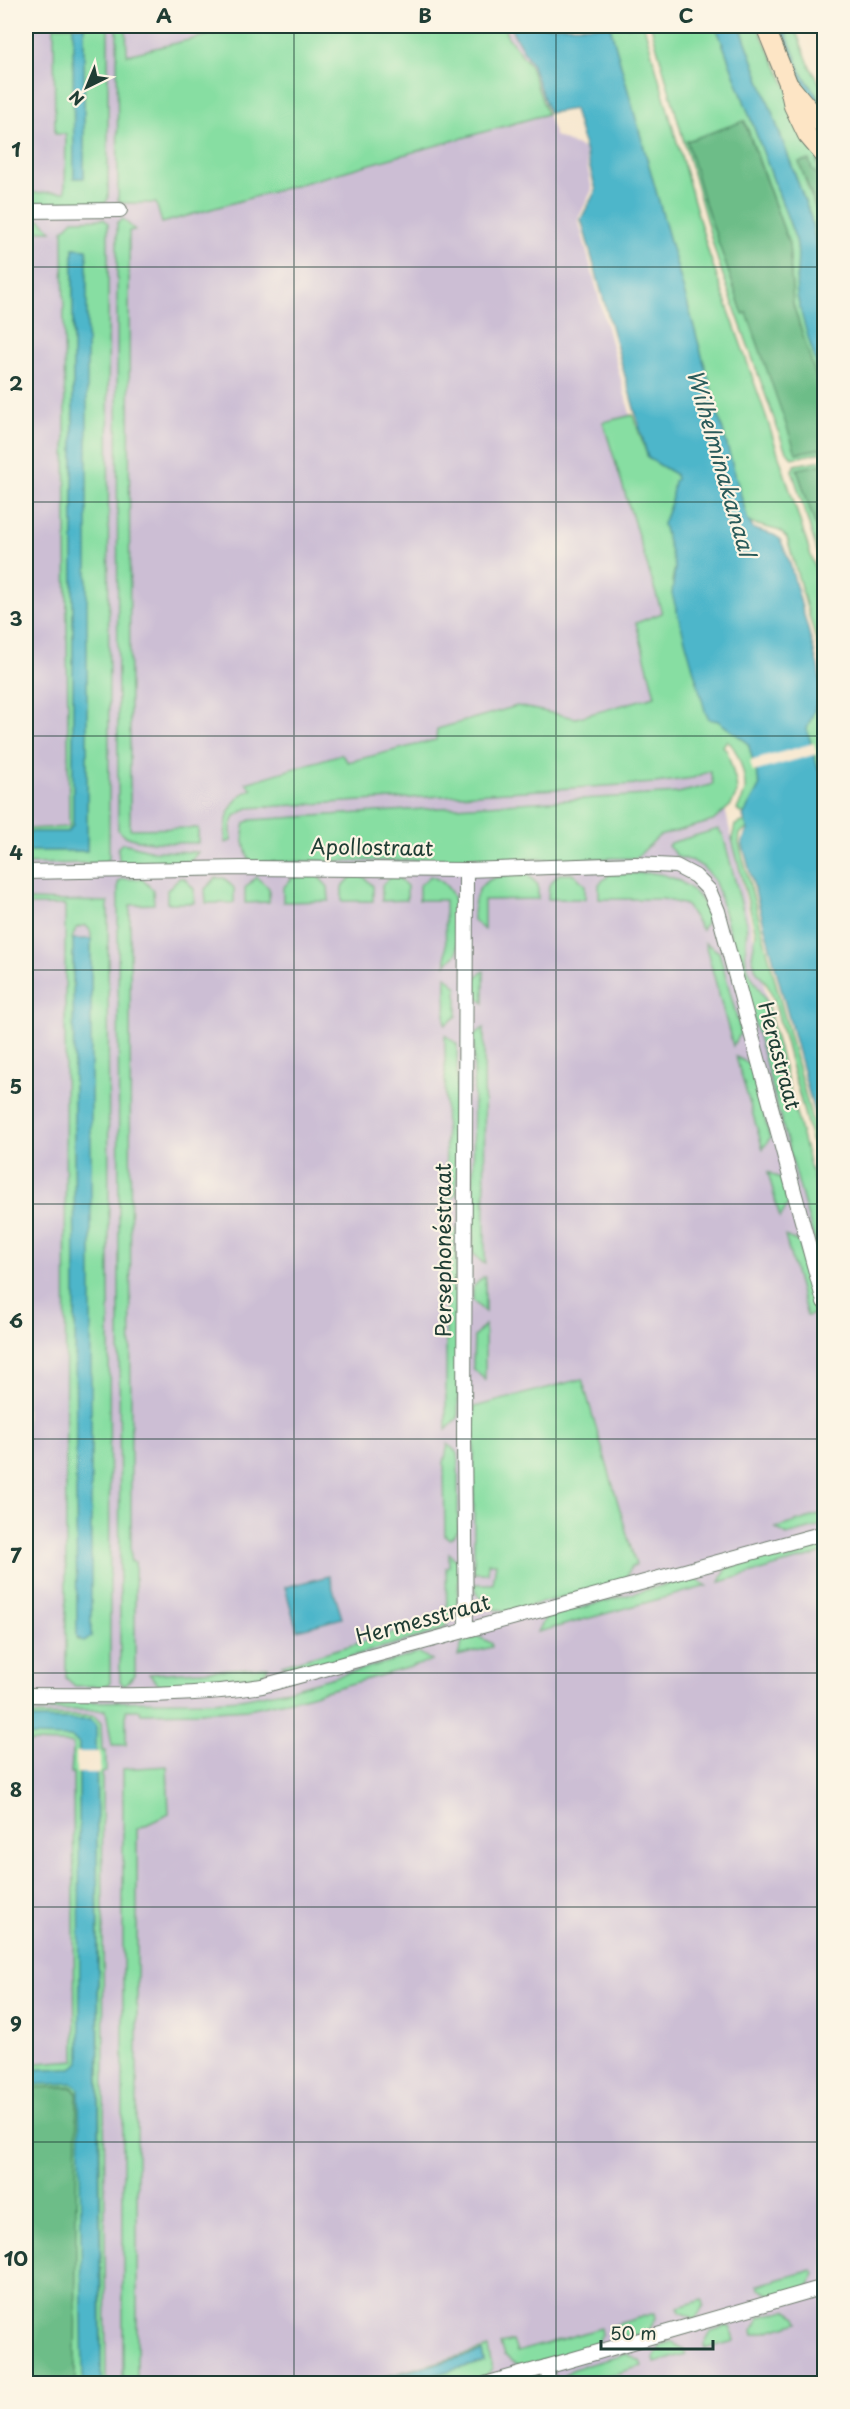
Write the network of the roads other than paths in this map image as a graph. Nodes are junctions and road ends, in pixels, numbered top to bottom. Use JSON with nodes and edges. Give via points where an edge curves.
{"nodes":[{"id":1,"x":765,"y":26,"type":"edge"},
{"id":2,"x":788,"y":83,"type":"junction"},
{"id":3,"x":825,"y":127,"type":"edge"},
{"id":4,"x":825,"y":155,"type":"edge"},
{"id":5,"x":120,"y":210,"type":"dead end"},
{"id":6,"x":26,"y":211,"type":"edge"},
{"id":7,"x":466,"y":870,"type":"junction"},
{"id":8,"x":26,"y":872,"type":"edge"},
{"id":9,"x":709,"y":891,"type":"joint"},
{"id":10,"x":825,"y":1302,"type":"edge"},
{"id":11,"x":825,"y":1533,"type":"edge"},
{"id":12,"x":466,"y":1630,"type":"junction"},
{"id":13,"x":26,"y":1695,"type":"edge"},
{"id":14,"x":825,"y":2287,"type":"edge"},
{"id":15,"x":546,"y":2367,"type":"junction"},
{"id":16,"x":485,"y":2384,"type":"edge"},
{"id":17,"x":551,"y":2384,"type":"edge"}],
"edges":[{"from":1,"to":2,"type":"street"},
{"from":2,"to":3,"type":"street"},
{"from":2,"to":4,"type":"street","via":[[793,106],[807,135]]},
{"from":5,"to":6,"type":"street"},
{"from":7,"to":8,"type":"street","name":"Apollostraat","via":[[242,868]]},
{"from":7,"to":9,"type":"street","name":"Apollostraat","via":[[676,866],[695,876]]},
{"from":7,"to":12,"type":"street","name":"Persephonéstraat"},
{"from":9,"to":10,"type":"street","name":"Herastraat"},
{"from":11,"to":12,"type":"street","name":"Hermesstraat"},
{"from":12,"to":13,"type":"street","name":"Hermesstraat","via":[[262,1686],[226,1692]]},
{"from":14,"to":15,"type":"street"},
{"from":15,"to":16,"type":"street"},
{"from":15,"to":17,"type":"street"}]}
